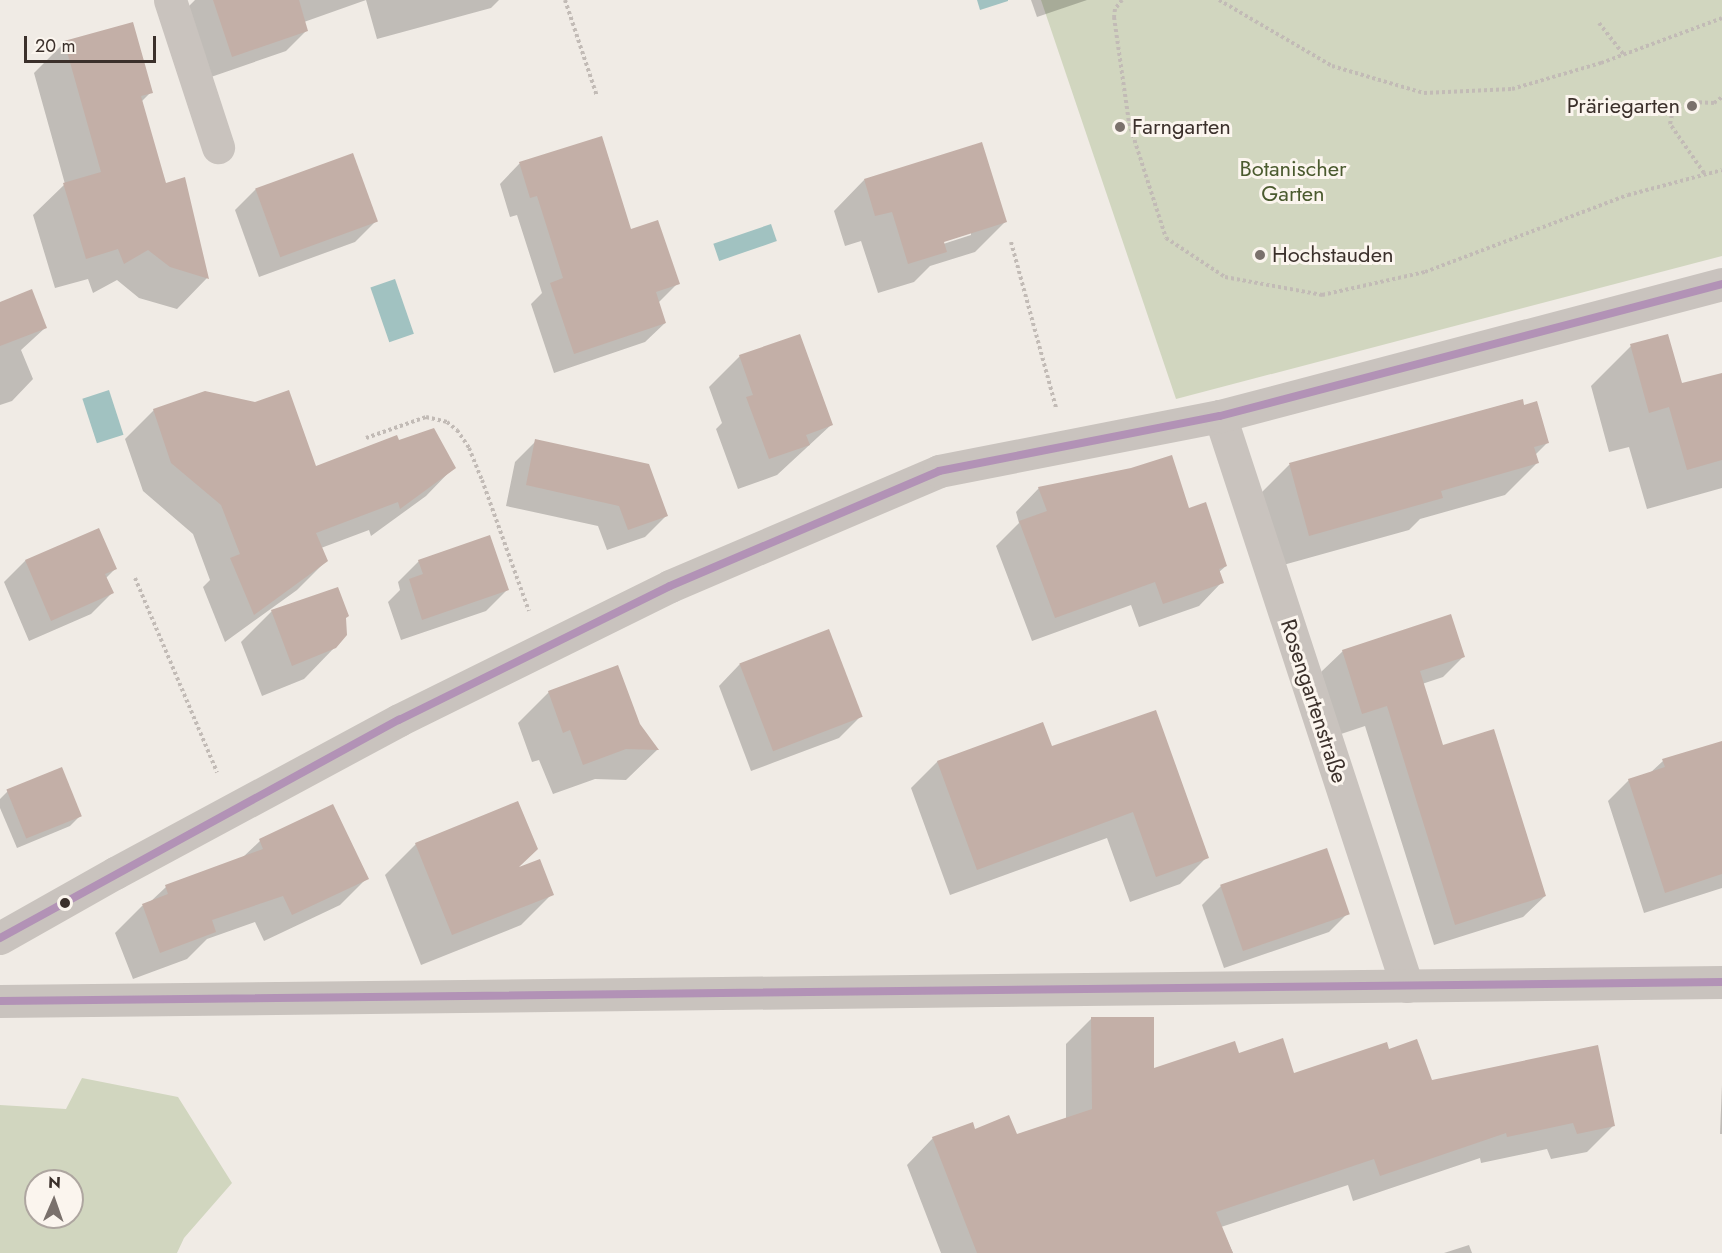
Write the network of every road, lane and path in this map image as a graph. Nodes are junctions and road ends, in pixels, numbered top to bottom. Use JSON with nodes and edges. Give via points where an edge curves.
{"nodes":[{"id":1,"x":170,"y":0,"type":"edge"},
{"id":2,"x":565,"y":0,"type":"edge"},
{"id":3,"x":1122,"y":0,"type":"edge"},
{"id":4,"x":1219,"y":0,"type":"edge"},
{"id":5,"x":1722,"y":18,"type":"edge"},
{"id":6,"x":1599,"y":23,"type":"dead end"},
{"id":7,"x":1623,"y":54,"type":"junction"},
{"id":8,"x":597,"y":96,"type":"dead end"},
{"id":9,"x":1722,"y":97,"type":"edge"},
{"id":10,"x":218,"y":147,"type":"dead end"},
{"id":11,"x":1722,"y":170,"type":"edge"},
{"id":12,"x":1704,"y":173,"type":"junction"},
{"id":13,"x":1011,"y":242,"type":"dead end"},
{"id":14,"x":1722,"y":284,"type":"edge"},
{"id":15,"x":1220,"y":416,"type":"junction"},
{"id":16,"x":366,"y":438,"type":"dead end"},
{"id":17,"x":1066,"y":446,"type":"junction"},
{"id":18,"x":135,"y":578,"type":"dead end"},
{"id":19,"x":572,"y":634,"type":"junction"},
{"id":20,"x":234,"y":811,"type":"junction"},
{"id":21,"x":0,"y":938,"type":"edge"},
{"id":22,"x":1722,"y":982,"type":"edge"},
{"id":23,"x":1407,"y":986,"type":"junction"},
{"id":24,"x":0,"y":1001,"type":"edge"}],
"edges":[{"from":1,"to":10,"type":"street"},
{"from":2,"to":8,"type":"path"},
{"from":3,"to":12,"type":"path","via":[[1114,17],[1129,123],[1167,238],[1225,277],[1322,295],[1425,272],[1629,195]]},
{"from":4,"to":7,"type":"path","via":[[1332,66],[1424,93],[1512,90]]},
{"from":5,"to":7,"type":"path"},
{"from":6,"to":7,"type":"path"},
{"from":9,"to":12,"type":"path","via":[[1714,103],[1694,102],[1673,110],[1670,124]]},
{"from":11,"to":12,"type":"path"},
{"from":13,"to":17,"type":"path"},
{"from":14,"to":15,"type":"street"},
{"from":15,"to":17,"type":"street"},
{"from":15,"to":23,"type":"street","name":"Rosengartenstraße"},
{"from":16,"to":19,"type":"path","via":[[426,417],[447,422],[457,430],[478,470],[529,611]]},
{"from":17,"to":19,"type":"street","via":[[939,471],[670,585]]},
{"from":18,"to":20,"type":"path"},
{"from":19,"to":20,"type":"street","via":[[399,720]]},
{"from":20,"to":21,"type":"street"},
{"from":22,"to":23,"type":"street"},
{"from":23,"to":24,"type":"street"}]}
